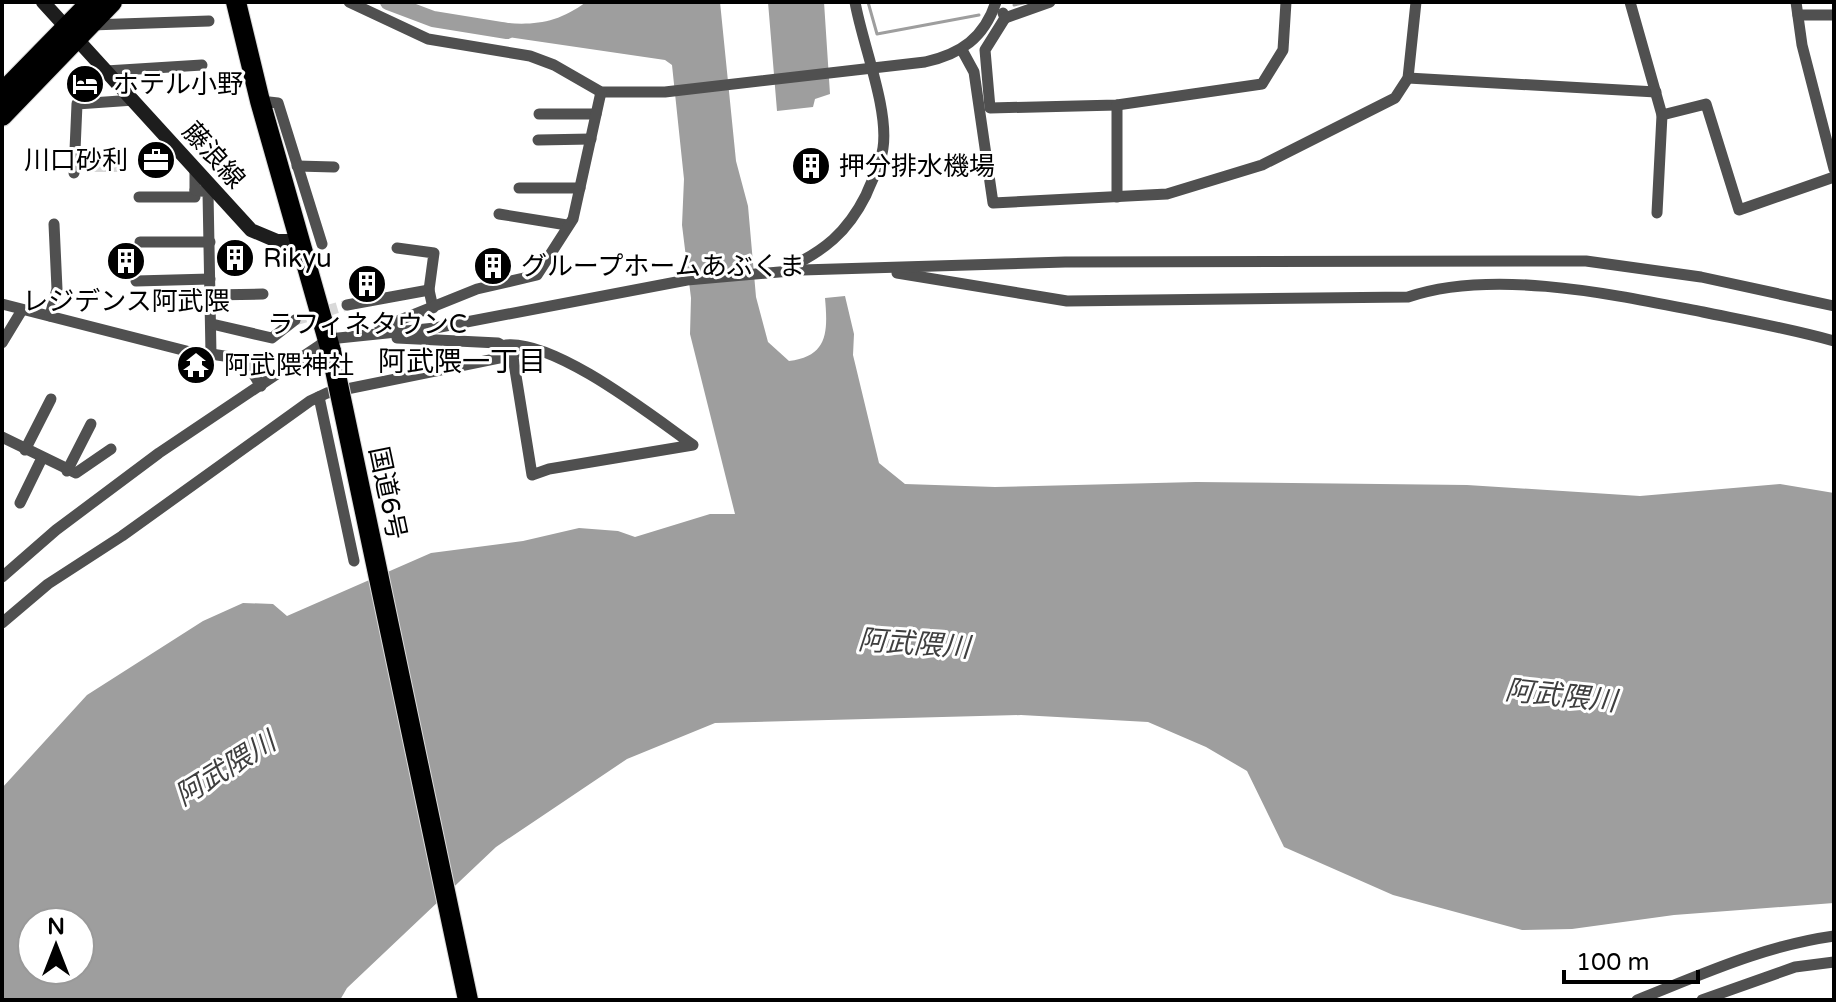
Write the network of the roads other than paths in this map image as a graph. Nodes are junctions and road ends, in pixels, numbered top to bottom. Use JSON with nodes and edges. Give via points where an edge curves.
{"nodes":[{"id":1,"x":43,"y":2,"type":"edge"},
{"id":2,"x":91,"y":2,"type":"edge"},
{"id":3,"x":112,"y":2,"type":"edge"},
{"id":4,"x":236,"y":2,"type":"edge"},
{"id":5,"x":349,"y":2,"type":"edge"},
{"id":6,"x":855,"y":2,"type":"edge"},
{"id":7,"x":1050,"y":2,"type":"edge"},
{"id":8,"x":1286,"y":2,"type":"edge"},
{"id":9,"x":1416,"y":2,"type":"edge"},
{"id":10,"x":1630,"y":2,"type":"edge"},
{"id":11,"x":1796,"y":2,"type":"edge"},
{"id":12,"x":995,"y":4,"type":"edge"},
{"id":13,"x":1798,"y":15,"type":"junction"},
{"id":14,"x":1834,"y":15,"type":"edge"},
{"id":15,"x":1005,"y":18,"type":"junction"},
{"id":16,"x":209,"y":21,"type":"dead end"},
{"id":17,"x":77,"y":30,"type":"junction"},
{"id":18,"x":962,"y":50,"type":"junction"},
{"id":19,"x":202,"y":65,"type":"dead end"},
{"id":20,"x":869,"y":70,"type":"junction"},
{"id":21,"x":106,"y":71,"type":"junction"},
{"id":22,"x":1408,"y":78,"type":"junction"},
{"id":23,"x":601,"y":92,"type":"junction"},
{"id":24,"x":1656,"y":92,"type":"junction"},
{"id":25,"x":2,"y":93,"type":"edge"},
{"id":26,"x":134,"y":100,"type":"junction"},
{"id":27,"x":260,"y":101,"type":"junction"},
{"id":28,"x":1117,"y":105,"type":"junction"},
{"id":29,"x":539,"y":114,"type":"dead end"},
{"id":30,"x":596,"y":114,"type":"junction"},
{"id":31,"x":1662,"y":115,"type":"junction"},
{"id":32,"x":2,"y":116,"type":"edge"},
{"id":33,"x":591,"y":139,"type":"junction"},
{"id":34,"x":538,"y":140,"type":"dead end"},
{"id":35,"x":297,"y":166,"type":"junction"},
{"id":36,"x":334,"y":167,"type":"dead end"},
{"id":37,"x":195,"y":169,"type":"junction"},
{"id":38,"x":1834,"y":169,"type":"edge"},
{"id":39,"x":74,"y":173,"type":"dead end"},
{"id":40,"x":1834,"y":177,"type":"edge"},
{"id":41,"x":519,"y":188,"type":"dead end"},
{"id":42,"x":580,"y":188,"type":"junction"},
{"id":43,"x":195,"y":190,"type":"junction"},
{"id":44,"x":139,"y":197,"type":"dead end"},
{"id":45,"x":1117,"y":197,"type":"junction"},
{"id":46,"x":1657,"y":213,"type":"dead end"},
{"id":47,"x":499,"y":214,"type":"dead end"},
{"id":48,"x":54,"y":224,"type":"dead end"},
{"id":49,"x":567,"y":225,"type":"junction"},
{"id":50,"x":300,"y":241,"type":"junction"},
{"id":51,"x":140,"y":242,"type":"dead end"},
{"id":52,"x":210,"y":242,"type":"junction"},
{"id":53,"x":322,"y":244,"type":"dead end"},
{"id":54,"x":397,"y":248,"type":"dead end"},
{"id":55,"x":864,"y":267,"type":"junction"},
{"id":56,"x":782,"y":271,"type":"junction"},
{"id":57,"x":210,"y":279,"type":"junction"},
{"id":58,"x":136,"y":281,"type":"dead end"},
{"id":59,"x":429,"y":290,"type":"junction"},
{"id":60,"x":263,"y":294,"type":"dead end"},
{"id":61,"x":210,"y":295,"type":"junction"},
{"id":62,"x":2,"y":304,"type":"edge"},
{"id":63,"x":347,"y":305,"type":"tunnel mouth"},
{"id":64,"x":1834,"y":306,"type":"edge"},
{"id":65,"x":433,"y":308,"type":"junction"},
{"id":66,"x":22,"y":310,"type":"junction"},
{"id":67,"x":50,"y":316,"type":"junction"},
{"id":68,"x":295,"y":320,"type":"tunnel mouth"},
{"id":69,"x":212,"y":324,"type":"junction"},
{"id":70,"x":357,"y":336,"type":"junction"},
{"id":71,"x":1834,"y":341,"type":"edge"},
{"id":72,"x":2,"y":343,"type":"edge"},
{"id":73,"x":330,"y":345,"type":"junction"},
{"id":74,"x":510,"y":350,"type":"junction"},
{"id":75,"x":211,"y":354,"type":"junction"},
{"id":76,"x":261,"y":386,"type":"junction"},
{"id":77,"x":319,"y":397,"type":"junction"},
{"id":78,"x":51,"y":399,"type":"dead end"},
{"id":79,"x":91,"y":424,"type":"dead end"},
{"id":80,"x":2,"y":438,"type":"edge"},
{"id":81,"x":111,"y":449,"type":"dead end"},
{"id":82,"x":25,"y":450,"type":"junction"},
{"id":83,"x":42,"y":458,"type":"junction"},
{"id":84,"x":67,"y":471,"type":"junction"},
{"id":85,"x":20,"y":503,"type":"dead end"},
{"id":86,"x":354,"y":561,"type":"dead end"},
{"id":87,"x":2,"y":577,"type":"edge"},
{"id":88,"x":2,"y":623,"type":"edge"},
{"id":89,"x":1834,"y":936,"type":"edge"},
{"id":90,"x":1834,"y":962,"type":"edge"},
{"id":91,"x":468,"y":1000,"type":"edge"},
{"id":92,"x":1637,"y":1000,"type":"edge"},
{"id":93,"x":1702,"y":1000,"type":"edge"}],
"edges":[{"from":1,"to":17,"type":"street","name":"藤浪線"},
{"from":2,"to":17,"type":"highway"},
{"from":3,"to":17,"type":"highway"},
{"from":4,"to":27,"type":"highway","name":"国道6号"},
{"from":5,"to":23,"type":"street","via":[[428,39],[530,56]]},
{"from":6,"to":20,"type":"street"},
{"from":7,"to":15,"type":"street"},
{"from":8,"to":28,"type":"street","via":[[1283,50],[1262,84]]},
{"from":9,"to":22,"type":"street"},
{"from":10,"to":24,"type":"street"},
{"from":11,"to":13,"type":"street"},
{"from":12,"to":15,"type":"street"},
{"from":12,"to":18,"type":"street","via":[[979,35]]},
{"from":13,"to":14,"type":"street"},
{"from":13,"to":38,"type":"street"},
{"from":15,"to":28,"type":"street","via":[[985,50],[990,108]]},
{"from":16,"to":17,"type":"street"},
{"from":17,"to":21,"type":"street","name":"藤浪線"},
{"from":17,"to":25,"type":"highway"},
{"from":17,"to":32,"type":"highway"},
{"from":18,"to":20,"type":"street"},
{"from":18,"to":45,"type":"street","via":[[974,72],[993,203]]},
{"from":19,"to":21,"type":"street"},
{"from":20,"to":23,"type":"street","via":[[665,92]]},
{"from":20,"to":56,"type":"street","via":[[884,146],[870,185],[838,238]]},
{"from":21,"to":26,"type":"street","name":"藤浪線"},
{"from":22,"to":24,"type":"street"},
{"from":22,"to":45,"type":"street","via":[[1395,98],[1262,165],[1167,194]]},
{"from":23,"to":30,"type":"street"},
{"from":24,"to":31,"type":"street"},
{"from":26,"to":37,"type":"street","name":"藤浪線"},
{"from":26,"to":39,"type":"street","via":[[77,104]]},
{"from":27,"to":35,"type":"street","via":[[278,103]]},
{"from":27,"to":50,"type":"highway","name":"国道6号"},
{"from":28,"to":45,"type":"street"},
{"from":29,"to":30,"type":"street"},
{"from":30,"to":33,"type":"street"},
{"from":31,"to":40,"type":"street","via":[[1706,104],[1739,210]]},
{"from":31,"to":46,"type":"street"},
{"from":33,"to":34,"type":"street"},
{"from":33,"to":42,"type":"street"},
{"from":35,"to":36,"type":"street"},
{"from":35,"to":53,"type":"street"},
{"from":37,"to":43,"type":"street"},
{"from":37,"to":50,"type":"street","name":"藤浪線","via":[[251,230],[277,241]]},
{"from":41,"to":42,"type":"street"},
{"from":42,"to":49,"type":"street"},
{"from":43,"to":44,"type":"street","via":[[195,197]]},
{"from":43,"to":52,"type":"street","via":[[208,192]]},
{"from":47,"to":49,"type":"street"},
{"from":48,"to":67,"type":"street","via":[[57,289]]},
{"from":49,"to":65,"type":"street","via":[[537,275],[477,289]]},
{"from":50,"to":73,"type":"highway","name":"国道6号"},
{"from":51,"to":52,"type":"street"},
{"from":52,"to":57,"type":"street"},
{"from":54,"to":59,"type":"street","via":[[434,253]]},
{"from":55,"to":56,"type":"street"},
{"from":55,"to":64,"type":"street","via":[[1301,259],[1586,261],[1701,277]]},
{"from":55,"to":71,"type":"street","via":[[1067,301],[1408,297],[1445,287],[1548,287],[1625,296]]},
{"from":56,"to":70,"type":"street","via":[[687,280],[435,328]]},
{"from":57,"to":58,"type":"street"},
{"from":57,"to":61,"type":"street"},
{"from":59,"to":63,"type":"street"},
{"from":59,"to":65,"type":"street"},
{"from":60,"to":61,"type":"street"},
{"from":61,"to":69,"type":"street"},
{"from":62,"to":66,"type":"street"},
{"from":65,"to":70,"type":"street"},
{"from":66,"to":67,"type":"street"},
{"from":66,"to":72,"type":"street"},
{"from":67,"to":75,"type":"street"},
{"from":68,"to":69,"type":"street","via":[[272,338]]},
{"from":69,"to":75,"type":"street"},
{"from":70,"to":73,"type":"street"},
{"from":70,"to":74,"type":"street"},
{"from":73,"to":76,"type":"street"},
{"from":73,"to":91,"type":"highway","name":"国道6号","bridge":true},
{"from":74,"to":74,"type":"street","via":[[532,475],[693,445],[615,389],[537,348]]},
{"from":74,"to":77,"type":"street"},
{"from":75,"to":76,"type":"street","via":[[244,359]]},
{"from":76,"to":87,"type":"street","via":[[159,453]]},
{"from":77,"to":86,"type":"street"},
{"from":77,"to":88,"type":"street","via":[[48,584]]},
{"from":78,"to":82,"type":"street"},
{"from":79,"to":84,"type":"street"},
{"from":80,"to":82,"type":"street"},
{"from":81,"to":84,"type":"street","via":[[76,473]]},
{"from":82,"to":83,"type":"street"},
{"from":83,"to":84,"type":"street"},
{"from":83,"to":85,"type":"street"},
{"from":89,"to":92,"type":"street","via":[[1764,949]]},
{"from":90,"to":93,"type":"street","via":[[1795,967]]}]}
